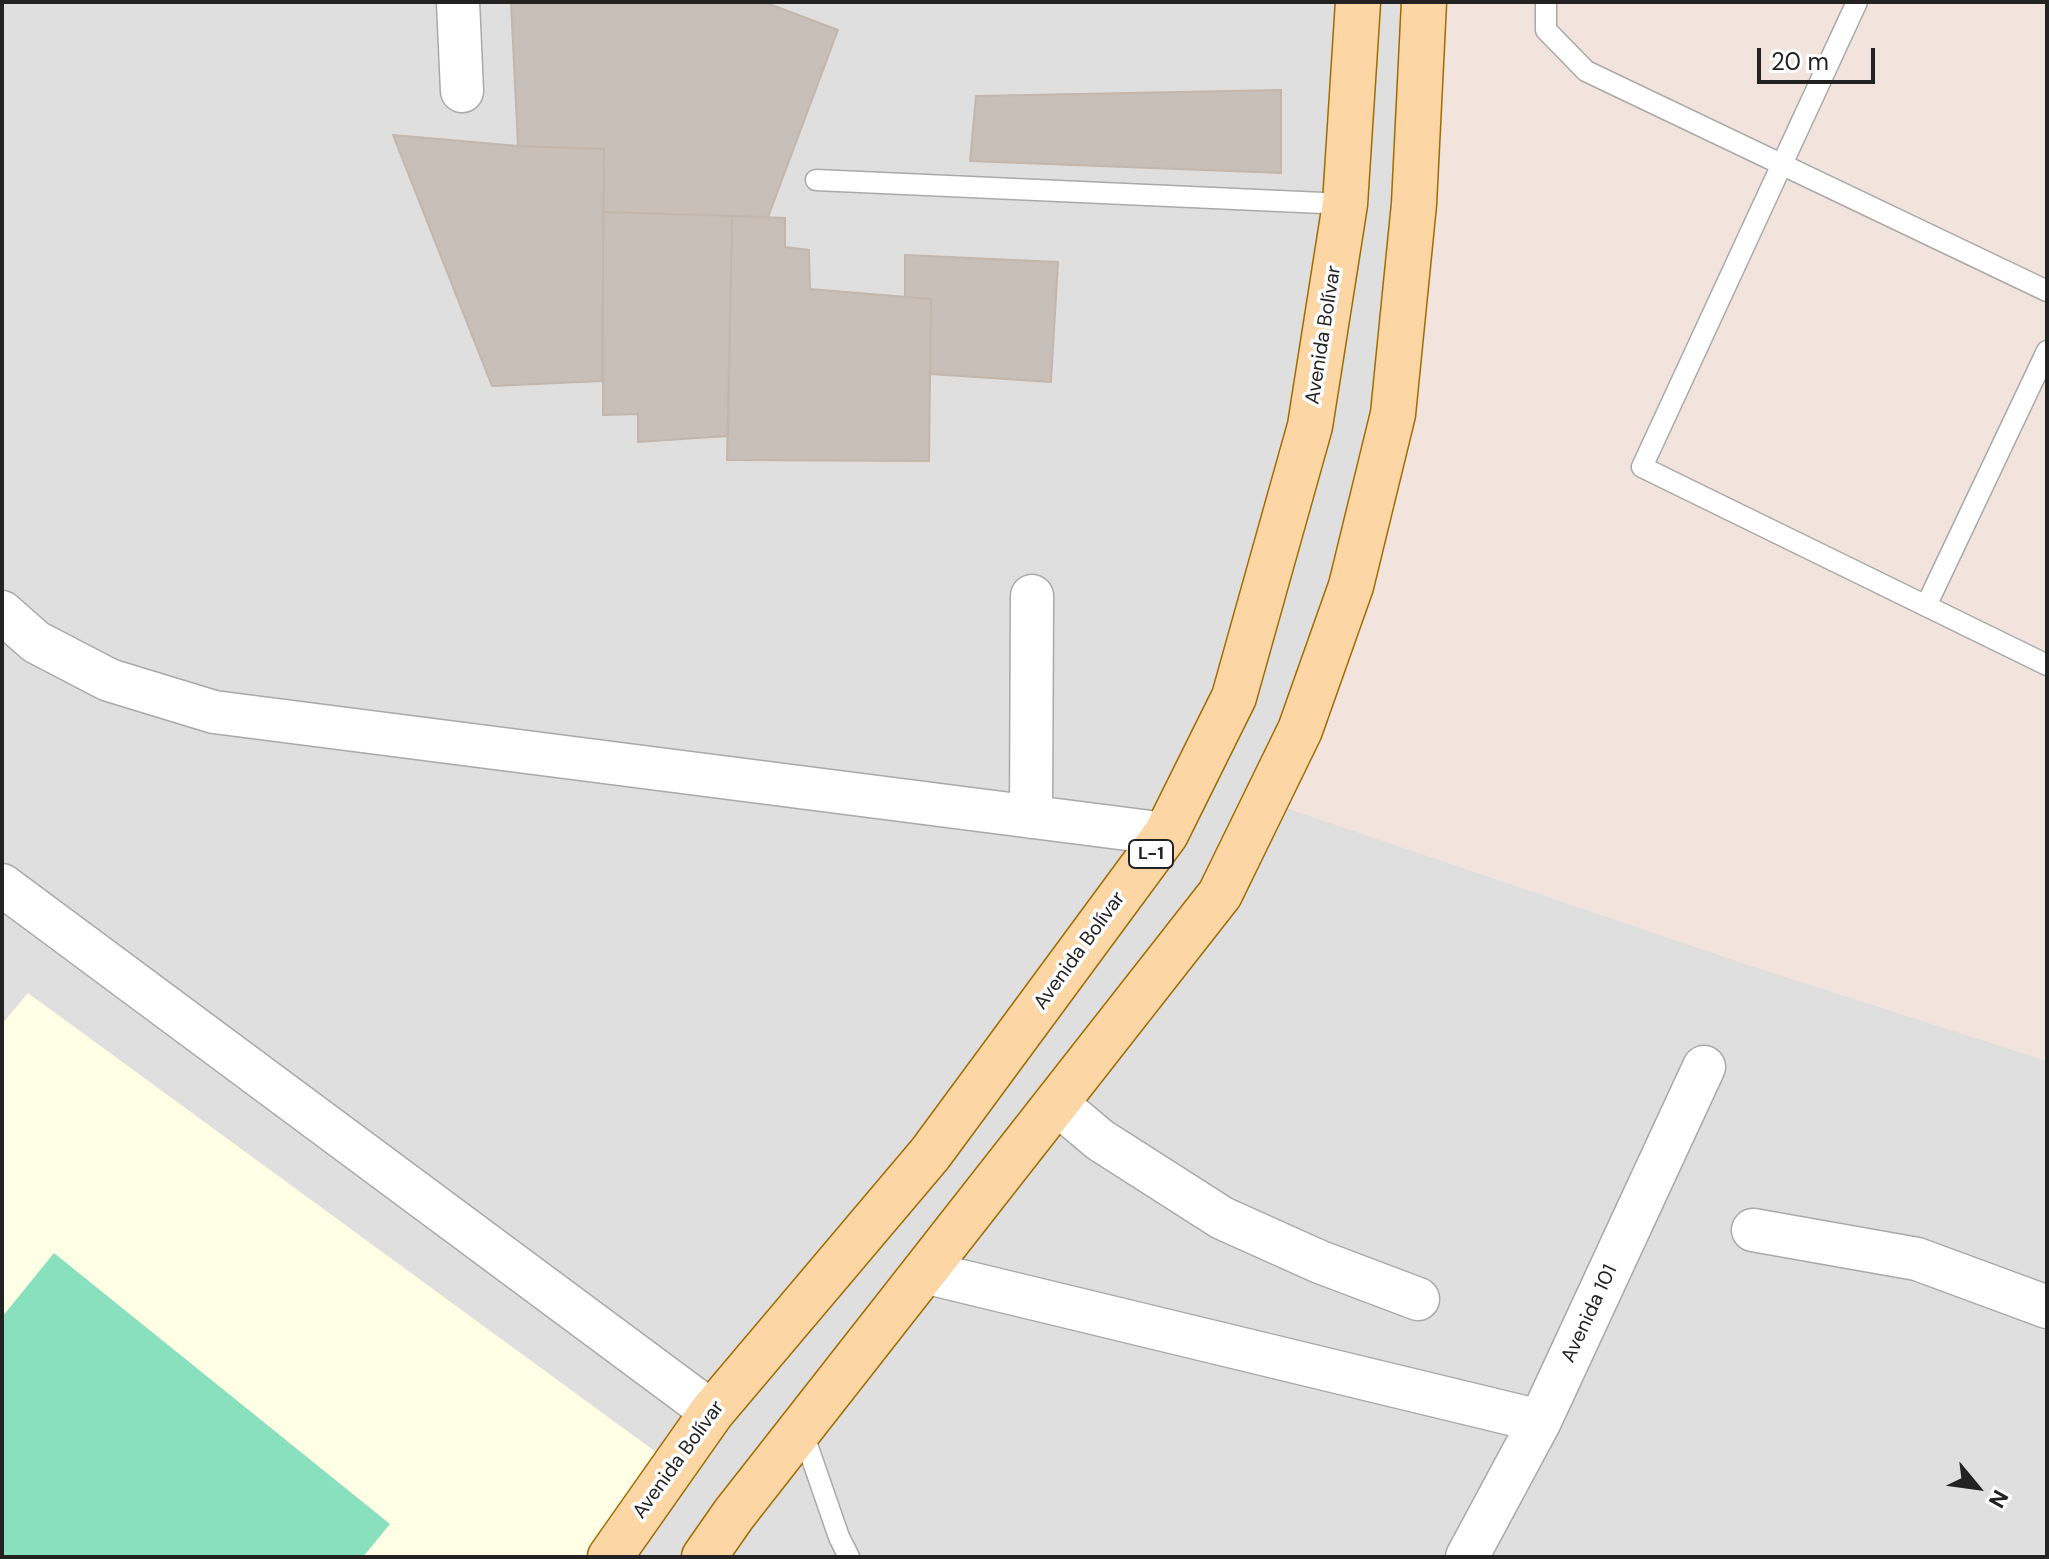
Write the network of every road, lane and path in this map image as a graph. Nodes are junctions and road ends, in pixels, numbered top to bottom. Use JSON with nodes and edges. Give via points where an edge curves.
{"nodes":[{"id":1,"x":458,"y":2,"type":"edge"},
{"id":2,"x":1358,"y":2,"type":"edge"},
{"id":3,"x":1424,"y":2,"type":"edge"},
{"id":4,"x":1546,"y":2,"type":"edge"},
{"id":5,"x":1857,"y":2,"type":"edge"},
{"id":6,"x":462,"y":91,"type":"dead end"},
{"id":7,"x":1780,"y":165,"type":"junction"},
{"id":8,"x":816,"y":180,"type":"dead end"},
{"id":9,"x":1345,"y":204,"type":"junction"},
{"id":10,"x":2047,"y":291,"type":"edge"},
{"id":11,"x":2047,"y":351,"type":"edge"},
{"id":12,"x":1032,"y":596,"type":"dead end"},
{"id":13,"x":1926,"y":606,"type":"junction"},
{"id":14,"x":2,"y":612,"type":"edge"},
{"id":15,"x":2047,"y":665,"type":"edge"},
{"id":16,"x":1031,"y":817,"type":"junction"},
{"id":17,"x":1166,"y":834,"type":"junction"},
{"id":18,"x":2,"y":885,"type":"edge"},
{"id":19,"x":1704,"y":1067,"type":"dead end"},
{"id":20,"x":1056,"y":1103,"type":"junction"},
{"id":21,"x":1753,"y":1230,"type":"dead end"},
{"id":22,"x":924,"y":1272,"type":"junction"},
{"id":23,"x":1418,"y":1299,"type":"dead end"},
{"id":24,"x":2047,"y":1307,"type":"edge"},
{"id":25,"x":712,"y":1412,"type":"junction"},
{"id":26,"x":1540,"y":1421,"type":"junction"},
{"id":27,"x":802,"y":1427,"type":"junction"},
{"id":28,"x":610,"y":1557,"type":"edge"},
{"id":29,"x":704,"y":1557,"type":"edge"},
{"id":30,"x":849,"y":1557,"type":"edge"},
{"id":31,"x":1467,"y":1557,"type":"edge"}],
"edges":[{"from":1,"to":6,"type":"street"},
{"from":2,"to":9,"type":"main road","name":"Avenida Bolívar","number":"L-1"},
{"from":3,"to":20,"type":"main road","via":[[1414,204],[1393,414],[1351,586],[1300,730],[1220,894]]},
{"from":4,"to":7,"type":"lane","via":[[1546,30],[1586,71]]},
{"from":5,"to":7,"type":"lane"},
{"from":7,"to":10,"type":"lane"},
{"from":7,"to":13,"type":"lane","via":[[1642,467]]},
{"from":8,"to":9,"type":"lane"},
{"from":9,"to":17,"type":"main road","name":"Avenida Bolívar","number":"L-1","via":[[1310,426],[1234,697]]},
{"from":11,"to":13,"type":"lane"},
{"from":12,"to":16,"type":"street"},
{"from":13,"to":15,"type":"lane"},
{"from":14,"to":16,"type":"street","via":[[36,642],[109,680],[214,712]]},
{"from":16,"to":17,"type":"street"},
{"from":17,"to":25,"type":"main road","name":"Avenida Bolívar","number":"L-1","via":[[930,1154]]},
{"from":18,"to":25,"type":"street"},
{"from":19,"to":26,"type":"street","name":"Avenida 101"},
{"from":20,"to":22,"type":"main road"},
{"from":20,"to":23,"type":"street","via":[[1100,1140],[1222,1218]]},
{"from":21,"to":24,"type":"street","via":[[1917,1259]]},
{"from":22,"to":26,"type":"street"},
{"from":22,"to":27,"type":"main road"},
{"from":25,"to":28,"type":"main road","name":"Avenida Bolívar","number":"L-1"},
{"from":26,"to":31,"type":"street","name":"Avenida 101"},
{"from":27,"to":29,"type":"main road"},
{"from":27,"to":30,"type":"lane"}]}
